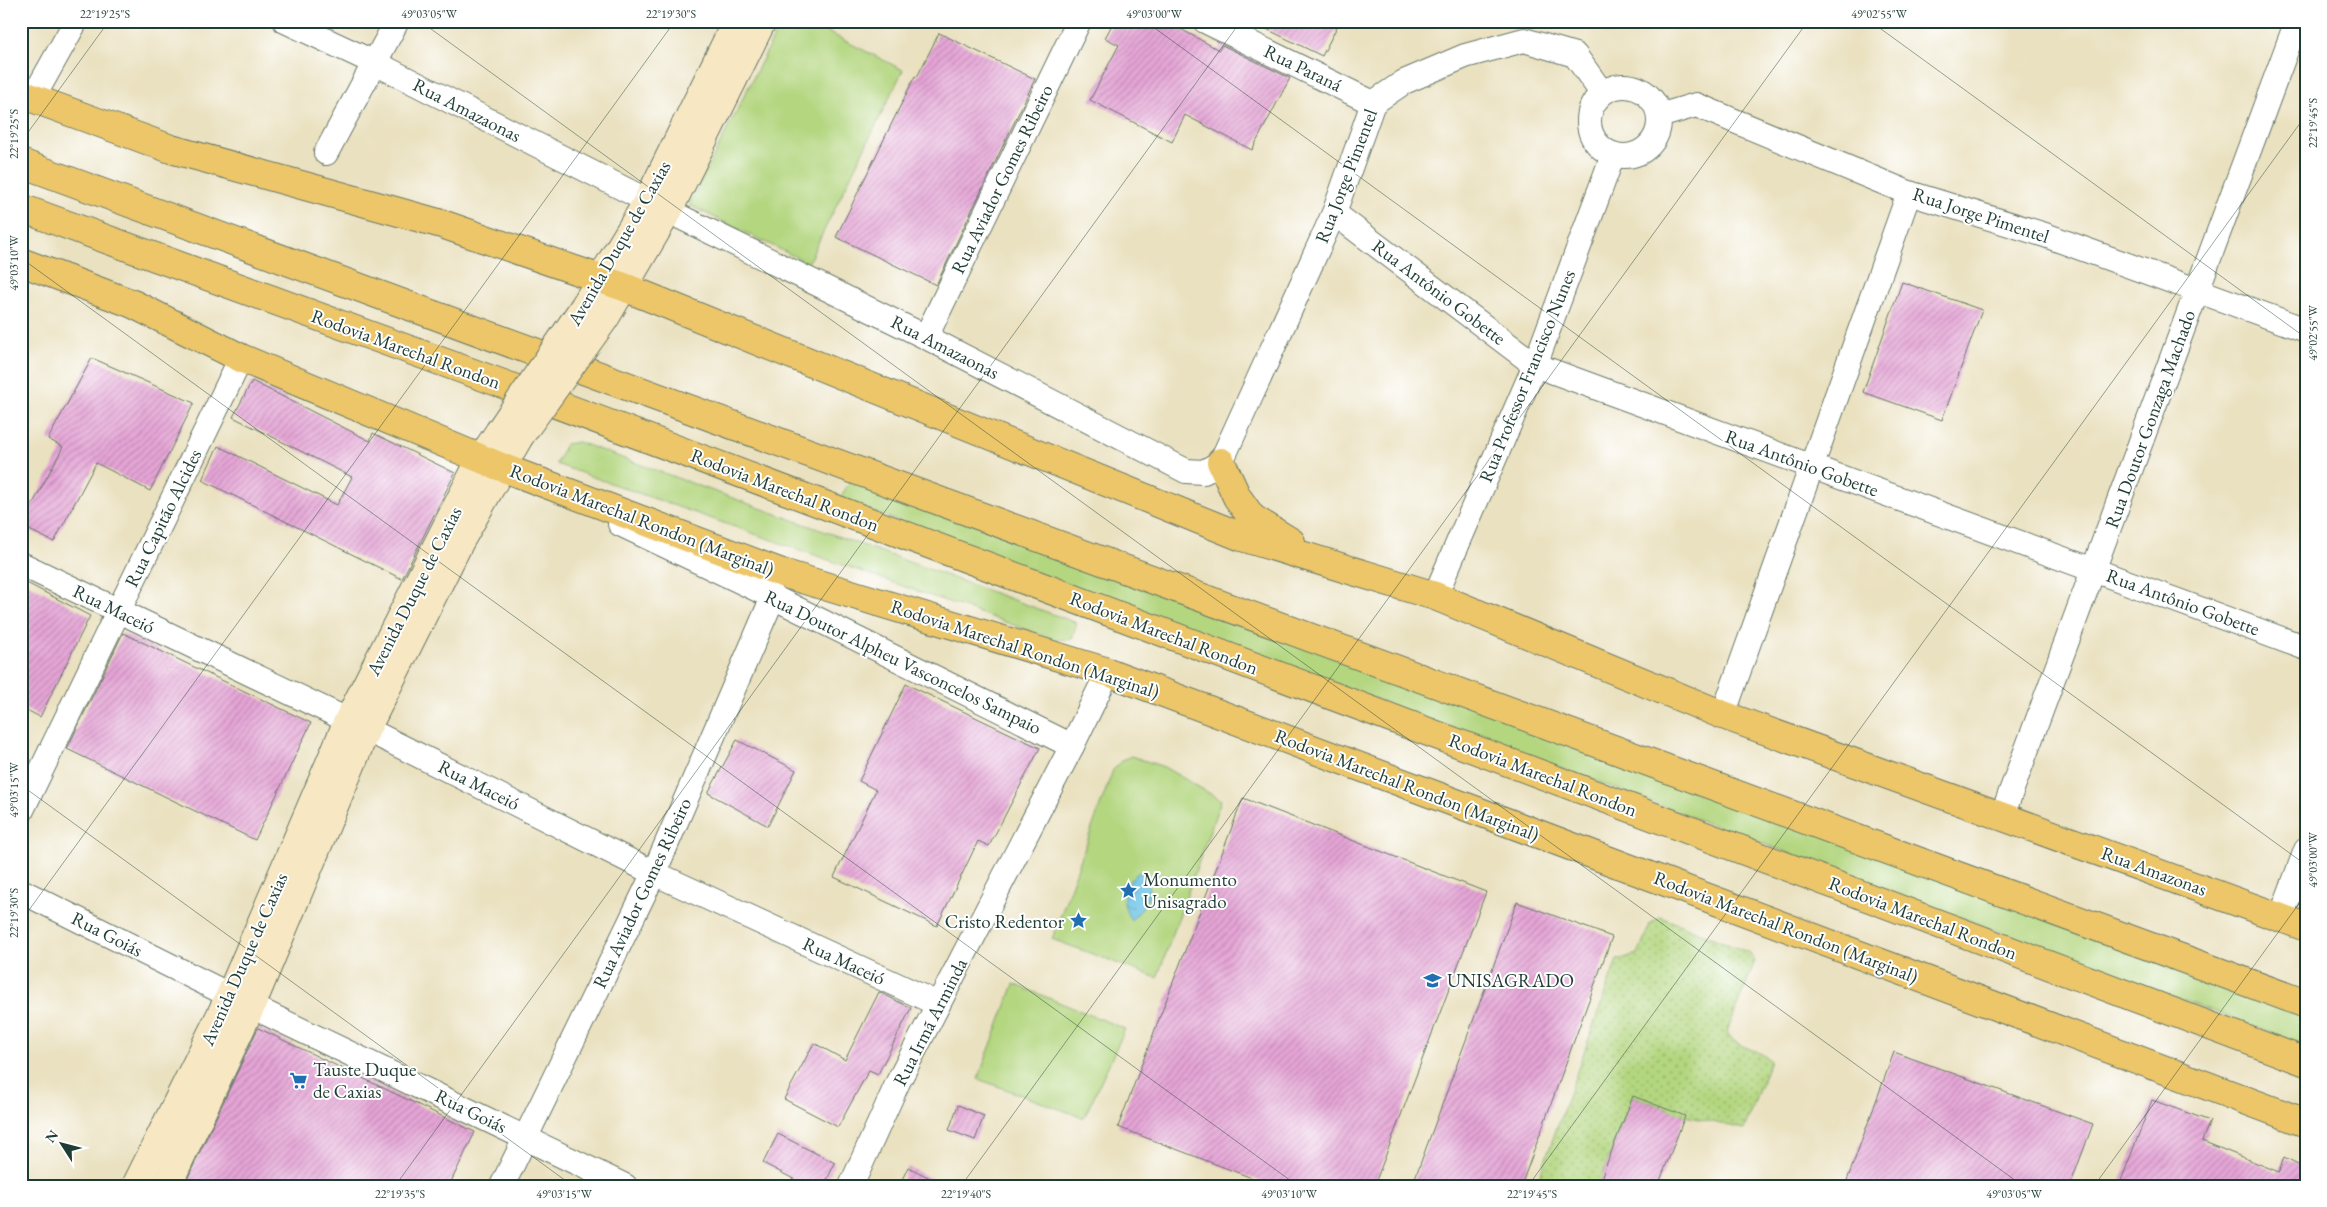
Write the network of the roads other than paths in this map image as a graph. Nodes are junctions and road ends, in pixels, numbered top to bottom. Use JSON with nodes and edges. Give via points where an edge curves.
{"nodes":[{"id":1,"x":76,"y":21,"type":"edge"},
{"id":2,"x":285,"y":21,"type":"edge"},
{"id":3,"x":397,"y":21,"type":"edge"},
{"id":4,"x":737,"y":21,"type":"edge"},
{"id":5,"x":762,"y":21,"type":"edge"},
{"id":6,"x":1079,"y":21,"type":"edge"},
{"id":7,"x":1205,"y":21,"type":"edge"},
{"id":8,"x":2297,"y":21,"type":"edge"},
{"id":9,"x":375,"y":63,"type":"junction"},
{"id":10,"x":1602,"y":93,"type":"junction"},
{"id":11,"x":27,"y":96,"type":"edge"},
{"id":12,"x":1373,"y":103,"type":"junction"},
{"id":13,"x":1659,"y":116,"type":"junction"},
{"id":14,"x":326,"y":153,"type":"dead end"},
{"id":15,"x":1613,"y":155,"type":"junction"},
{"id":16,"x":21,"y":163,"type":"edge"},
{"id":17,"x":1909,"y":192,"type":"junction"},
{"id":18,"x":658,"y":206,"type":"junction"},
{"id":19,"x":21,"y":208,"type":"edge"},
{"id":20,"x":1334,"y":213,"type":"junction"},
{"id":21,"x":21,"y":262,"type":"edge"},
{"id":22,"x":613,"y":283,"type":"junction"},
{"id":23,"x":2197,"y":290,"type":"junction"},
{"id":24,"x":2306,"y":330,"type":"edge"},
{"id":25,"x":926,"y":337,"type":"junction"},
{"id":26,"x":240,"y":358,"type":"junction"},
{"id":27,"x":1535,"y":365,"type":"junction"},
{"id":28,"x":1221,"y":462,"type":"junction"},
{"id":29,"x":491,"y":463,"type":"junction"},
{"id":30,"x":1811,"y":467,"type":"junction"},
{"id":31,"x":21,"y":564,"type":"edge"},
{"id":32,"x":1326,"y":564,"type":"junction"},
{"id":33,"x":2095,"y":569,"type":"junction"},
{"id":34,"x":773,"y":596,"type":"junction"},
{"id":35,"x":1435,"y":596,"type":"junction"},
{"id":36,"x":118,"y":611,"type":"junction"},
{"id":37,"x":2306,"y":648,"type":"edge"},
{"id":38,"x":1108,"y":672,"type":"junction"},
{"id":39,"x":1722,"y":715,"type":"junction"},
{"id":40,"x":357,"y":725,"type":"junction"},
{"id":41,"x":1072,"y":746,"type":"junction"},
{"id":42,"x":21,"y":812,"type":"edge"},
{"id":43,"x":2002,"y":816,"type":"junction"},
{"id":44,"x":2306,"y":850,"type":"edge"},
{"id":45,"x":654,"y":873,"type":"junction"},
{"id":46,"x":21,"y":890,"type":"edge"},
{"id":47,"x":2281,"y":917,"type":"junction"},
{"id":48,"x":2306,"y":927,"type":"edge"},
{"id":49,"x":241,"y":1001,"type":"junction"},
{"id":50,"x":938,"y":1004,"type":"junction"},
{"id":51,"x":2306,"y":1004,"type":"edge"},
{"id":52,"x":2306,"y":1062,"type":"edge"},
{"id":53,"x":2306,"y":1122,"type":"edge"},
{"id":54,"x":526,"y":1138,"type":"junction"},
{"id":55,"x":136,"y":1186,"type":"edge"},
{"id":56,"x":167,"y":1186,"type":"edge"},
{"id":57,"x":502,"y":1186,"type":"edge"},
{"id":58,"x":626,"y":1186,"type":"edge"},
{"id":59,"x":851,"y":1186,"type":"edge"}],
"edges":[{"from":1,"to":11,"type":"street"},
{"from":2,"to":9,"type":"street","name":"Rua Amazaonas"},
{"from":3,"to":9,"type":"street"},
{"from":4,"to":18,"type":"main road","name":"Avenida Duque de Caxias"},
{"from":5,"to":18,"type":"main road","name":"Avenida Duque de Caxias"},
{"from":6,"to":25,"type":"street","name":"Rua Aviador Gomes Ribeiro"},
{"from":7,"to":12,"type":"street","name":"Rua Paraná"},
{"from":8,"to":23,"type":"street","name":"Rua Doutor Gonzaga Machado"},
{"from":9,"to":14,"type":"street"},
{"from":9,"to":18,"type":"street","name":"Rua Amazaonas"},
{"from":10,"to":12,"type":"street","name":"Rua Jorge Pimentel","via":[[1575,55],[1524,40],[1465,56],[1404,82]]},
{"from":10,"to":13,"type":"street","via":[[1625,86],[1637,88],[1648,95]]},
{"from":10,"to":15,"type":"street","via":[[1594,102],[1588,126],[1599,147]]},
{"from":11,"to":22,"type":"highway","via":[[171,149],[442,224]]},
{"from":12,"to":20,"type":"street","name":"Rua Jorge Pimentel"},
{"from":13,"to":15,"type":"street","via":[[1657,133],[1649,147],[1629,157]]},
{"from":13,"to":17,"type":"street","name":"Rua Jorge Pimentel","via":[[1696,105]]},
{"from":15,"to":27,"type":"street","name":"Rua Professor Francisco Nunes"},
{"from":16,"to":51,"type":"highway"},
{"from":17,"to":23,"type":"street","name":"Rua Jorge Pimentel","via":[[2045,235]]},
{"from":17,"to":30,"type":"street"},
{"from":18,"to":22,"type":"main road","name":"Avenida Duque de Caxias"},
{"from":18,"to":25,"type":"street","name":"Rua Amazaonas"},
{"from":19,"to":52,"type":"highway","name":"Rodovia Marechal Rondon","via":[[494,380]]},
{"from":20,"to":27,"type":"street","name":"Rua Antônio Gobette"},
{"from":20,"to":28,"type":"street","name":"Rua Jorge Pimentel"},
{"from":21,"to":26,"type":"highway","name":"Rua Doutor Alpheu Vasconcelos Sampaio","via":[[133,304]]},
{"from":22,"to":29,"type":"main road","name":"Avenida Duque de Caxias","bridge":true},
{"from":22,"to":32,"type":"highway","via":[[1242,537]]},
{"from":23,"to":24,"type":"street","name":"Rua Jorge Pimentel"},
{"from":23,"to":33,"type":"street","name":"Rua Doutor Gonzaga Machado"},
{"from":25,"to":28,"type":"street","name":"Rua Amazaonas","via":[[1186,472],[1204,472]]},
{"from":26,"to":29,"type":"highway","name":"Rua Doutor Alpheu Vasconcelos Sampaio"},
{"from":26,"to":36,"type":"street","name":"Rua Capitão Alcides"},
{"from":27,"to":30,"type":"street","name":"Rua Antônio Gobette"},
{"from":27,"to":35,"type":"street","name":"Rua Professor Francisco Nunes"},
{"from":28,"to":32,"type":"highway","via":[[1237,497],[1252,518]]},
{"from":29,"to":34,"type":"street","name":"Rua Doutor Alpheu Vasconcelos Sampaio"},
{"from":29,"to":38,"type":"highway","name":"Rodovia Marechal Rondon (Marginal)","via":[[782,573]]},
{"from":29,"to":40,"type":"main road","name":"Avenida Duque de Caxias"},
{"from":30,"to":33,"type":"street","name":"Rua Antônio Gobette"},
{"from":30,"to":39,"type":"street"},
{"from":31,"to":36,"type":"street","name":"Rua Maceió"},
{"from":32,"to":35,"type":"highway"},
{"from":33,"to":37,"type":"street","name":"Rua Antônio Gobette"},
{"from":33,"to":43,"type":"street","name":"Rua Doutor Gonzaga Machado"},
{"from":34,"to":41,"type":"street","name":"Rua Doutor Alpheu Vasconcelos Sampaio"},
{"from":34,"to":45,"type":"street","name":"Rua Aviador Gomes Ribeiro"},
{"from":35,"to":39,"type":"highway"},
{"from":36,"to":40,"type":"street","name":"Rua Maceió"},
{"from":36,"to":42,"type":"street","name":"Rua Capitão Alcides"},
{"from":38,"to":41,"type":"street","name":"Rua Irmã Arminda"},
{"from":38,"to":53,"type":"highway","name":"Rodovia Marechal Rondon (Marginal)"},
{"from":39,"to":43,"type":"highway"},
{"from":40,"to":45,"type":"street","name":"Rua Maceió"},
{"from":40,"to":49,"type":"main road","name":"Avenida Duque de Caxias"},
{"from":41,"to":50,"type":"street","name":"Rua Irmã Arminda"},
{"from":43,"to":47,"type":"highway","name":"Rua Amazonas"},
{"from":44,"to":47,"type":"street"},
{"from":45,"to":50,"type":"street","name":"Rua Maceió"},
{"from":45,"to":54,"type":"street","name":"Rua Aviador Gomes Ribeiro"},
{"from":46,"to":49,"type":"street","name":"Rua Goiás"},
{"from":47,"to":48,"type":"highway","name":"Rua Amazonas"},
{"from":49,"to":54,"type":"street","name":"Rua Goiás"},
{"from":49,"to":55,"type":"main road","name":"Avenida Duque de Caxias"},
{"from":49,"to":56,"type":"main road","name":"Avenida Duque de Caxias"},
{"from":50,"to":59,"type":"street","name":"Rua Irmã Arminda"},
{"from":54,"to":57,"type":"street","name":"Rua Aviador Gomes Ribeiro"},
{"from":54,"to":58,"type":"street","name":"Rua Goiás"}]}
